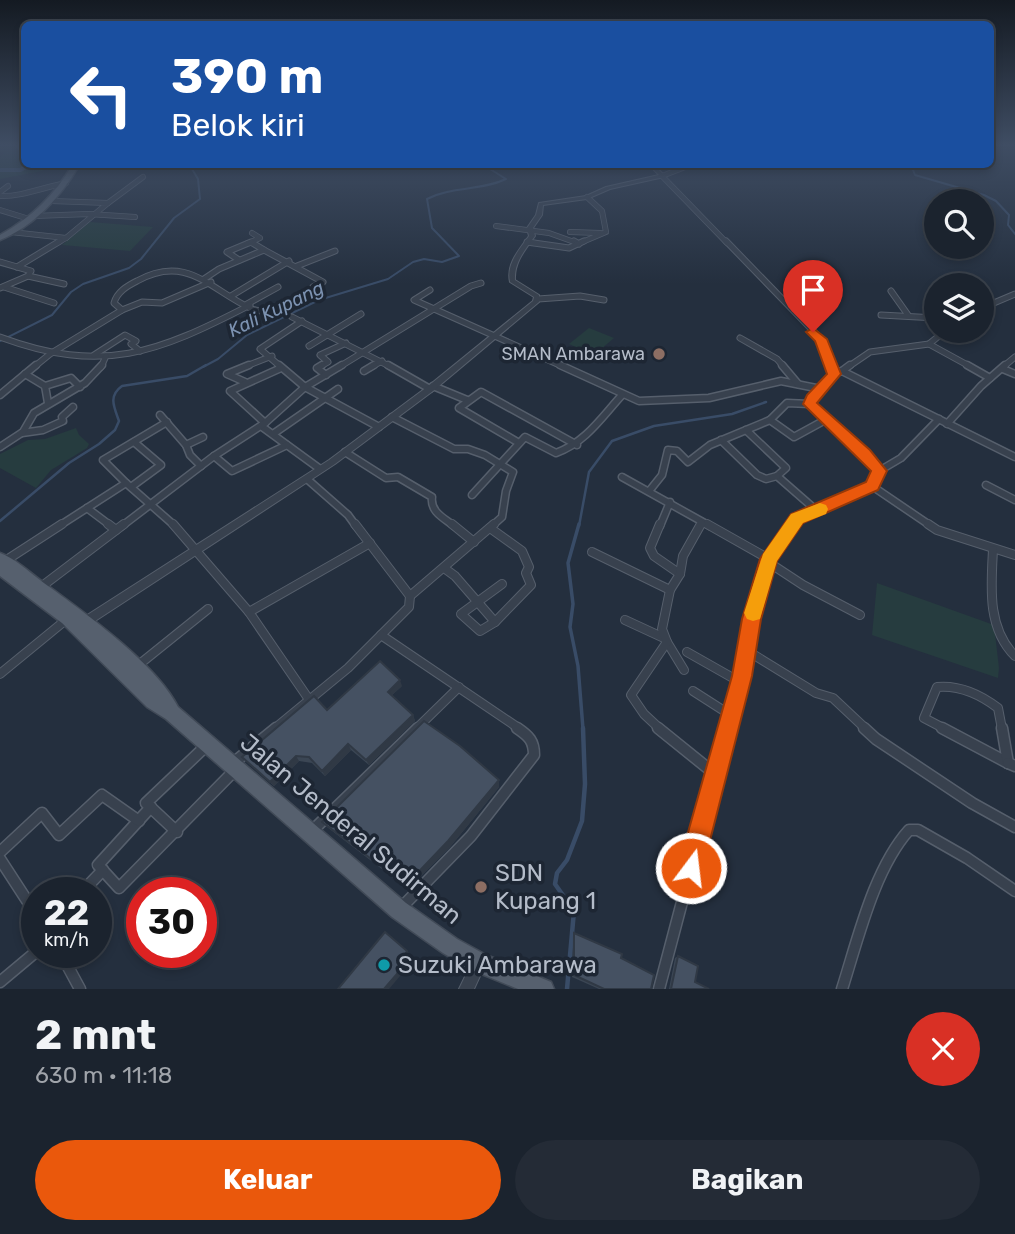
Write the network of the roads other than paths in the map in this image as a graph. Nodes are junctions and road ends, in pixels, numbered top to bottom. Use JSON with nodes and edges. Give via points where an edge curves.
{"nodes":[{"id":1,"x":27,"y":191,"type":"edge"},
{"id":2,"x":60,"y":191,"type":"edge"},
{"id":3,"x":124,"y":191,"type":"edge"},
{"id":4,"x":601,"y":191,"type":"edge"},
{"id":5,"x":677,"y":191,"type":"edge"},
{"id":6,"x":0,"y":194,"type":"edge"},
{"id":7,"x":587,"y":197,"type":"junction"},
{"id":8,"x":52,"y":201,"type":"junction"},
{"id":9,"x":108,"y":203,"type":"junction"},
{"id":10,"x":0,"y":210,"type":"edge"},
{"id":11,"x":94,"y":214,"type":"junction"},
{"id":12,"x":135,"y":217,"type":"dead end"},
{"id":13,"x":31,"y":218,"type":"junction"},
{"id":14,"x":496,"y":226,"type":"dead end"},
{"id":15,"x":530,"y":229,"type":"junction"},
{"id":16,"x":11,"y":232,"type":"junction"},
{"id":17,"x":569,"y":232,"type":"dead end"},
{"id":18,"x":252,"y":233,"type":"dead end"},
{"id":19,"x":604,"y":233,"type":"junction"},
{"id":20,"x":0,"y":238,"type":"edge"},
{"id":21,"x":65,"y":238,"type":"junction"},
{"id":22,"x":251,"y":242,"type":"junction"},
{"id":23,"x":527,"y":242,"type":"junction"},
{"id":24,"x":579,"y":244,"type":"junction"},
{"id":25,"x":264,"y":250,"type":"junction"},
{"id":26,"x":335,"y":251,"type":"dead end"},
{"id":27,"x":239,"y":260,"type":"junction"},
{"id":28,"x":289,"y":261,"type":"junction"},
{"id":29,"x":0,"y":262,"type":"edge"},
{"id":30,"x":297,"y":266,"type":"junction"},
{"id":31,"x":17,"y":267,"type":"junction"},
{"id":32,"x":28,"y":276,"type":"junction"},
{"id":33,"x":208,"y":281,"type":"junction"},
{"id":34,"x":481,"y":283,"type":"dead end"},
{"id":35,"x":64,"y":284,"type":"dead end"},
{"id":36,"x":1,"y":287,"type":"edge"},
{"id":37,"x":278,"y":287,"type":"dead end"},
{"id":38,"x":313,"y":287,"type":"dead end"},
{"id":39,"x":430,"y":290,"type":"dead end"},
{"id":40,"x":891,"y":291,"type":"dead end"},
{"id":41,"x":1015,"y":293,"type":"edge"},
{"id":42,"x":230,"y":296,"type":"junction"},
{"id":43,"x":538,"y":299,"type":"junction"},
{"id":44,"x":604,"y":300,"type":"dead end"},
{"id":45,"x":54,"y":303,"type":"dead end"},
{"id":46,"x":994,"y":303,"type":"edge"},
{"id":47,"x":248,"y":305,"type":"junction"},
{"id":48,"x":122,"y":310,"type":"junction"},
{"id":49,"x":436,"y":310,"type":"junction"},
{"id":50,"x":361,"y":314,"type":"dead end"},
{"id":51,"x":881,"y":315,"type":"dead end"},
{"id":52,"x":908,"y":315,"type":"junction"},
{"id":53,"x":924,"y":317,"type":"edge"},
{"id":54,"x":302,"y":321,"type":"junction"},
{"id":55,"x":330,"y":335,"type":"junction"},
{"id":56,"x":493,"y":336,"type":"junction"},
{"id":57,"x":0,"y":337,"type":"edge"},
{"id":58,"x":740,"y":338,"type":"dead end"},
{"id":59,"x":346,"y":343,"type":"junction"},
{"id":60,"x":929,"y":344,"type":"joint"},
{"id":61,"x":309,"y":346,"type":"dead end"},
{"id":62,"x":140,"y":351,"type":"junction"},
{"id":63,"x":364,"y":352,"type":"junction"},
{"id":64,"x":50,"y":354,"type":"junction"},
{"id":65,"x":92,"y":356,"type":"junction"},
{"id":66,"x":106,"y":356,"type":"junction"},
{"id":67,"x":272,"y":356,"type":"junction"},
{"id":68,"x":1015,"y":357,"type":"edge"},
{"id":69,"x":382,"y":361,"type":"junction"},
{"id":70,"x":281,"y":368,"type":"junction"},
{"id":71,"x":1003,"y":369,"type":"junction"},
{"id":72,"x":364,"y":371,"type":"dead end"},
{"id":73,"x":842,"y":372,"type":"junction"},
{"id":74,"x":25,"y":374,"type":"junction"},
{"id":75,"x":834,"y":374,"type":"junction"},
{"id":76,"x":1015,"y":374,"type":"edge"},
{"id":77,"x":326,"y":375,"type":"junction"},
{"id":78,"x":990,"y":378,"type":"junction"},
{"id":79,"x":245,"y":382,"type":"junction"},
{"id":80,"x":798,"y":384,"type":"junction"},
{"id":81,"x":45,"y":386,"type":"junction"},
{"id":82,"x":79,"y":387,"type":"junction"},
{"id":83,"x":305,"y":387,"type":"junction"},
{"id":84,"x":431,"y":388,"type":"junction"},
{"id":85,"x":338,"y":389,"type":"dead end"},
{"id":86,"x":821,"y":389,"type":"junction"},
{"id":87,"x":0,"y":395,"type":"edge"},
{"id":88,"x":622,"y":395,"type":"junction"},
{"id":89,"x":325,"y":398,"type":"junction"},
{"id":90,"x":467,"y":400,"type":"junction"},
{"id":91,"x":48,"y":403,"type":"junction"},
{"id":92,"x":810,"y":404,"type":"junction"},
{"id":93,"x":73,"y":407,"type":"dead end"},
{"id":94,"x":160,"y":415,"type":"dead end"},
{"id":95,"x":392,"y":418,"type":"junction"},
{"id":96,"x":827,"y":419,"type":"junction"},
{"id":97,"x":939,"y":419,"type":"junction"},
{"id":98,"x":770,"y":420,"type":"junction"},
{"id":99,"x":167,"y":422,"type":"junction"},
{"id":100,"x":263,"y":424,"type":"junction"},
{"id":101,"x":947,"y":424,"type":"junction"},
{"id":102,"x":379,"y":427,"type":"junction"},
{"id":103,"x":746,"y":430,"type":"junction"},
{"id":104,"x":22,"y":433,"type":"junction"},
{"id":105,"x":273,"y":434,"type":"junction"},
{"id":106,"x":203,"y":437,"type":"dead end"},
{"id":107,"x":721,"y":440,"type":"junction"},
{"id":108,"x":134,"y":442,"type":"junction"},
{"id":109,"x":519,"y":443,"type":"junction"},
{"id":110,"x":287,"y":444,"type":"junction"},
{"id":111,"x":186,"y":445,"type":"junction"},
{"id":112,"x":577,"y":445,"type":"junction"},
{"id":113,"x":0,"y":447,"type":"edge"},
{"id":114,"x":345,"y":452,"type":"junction"},
{"id":115,"x":214,"y":456,"type":"junction"},
{"id":116,"x":1015,"y":457,"type":"edge"},
{"id":117,"x":499,"y":464,"type":"junction"},
{"id":118,"x":201,"y":466,"type":"junction"},
{"id":119,"x":320,"y":469,"type":"junction"},
{"id":120,"x":879,"y":471,"type":"junction"},
{"id":121,"x":622,"y":477,"type":"dead end"},
{"id":122,"x":777,"y":477,"type":"junction"},
{"id":123,"x":307,"y":479,"type":"junction"},
{"id":124,"x":128,"y":485,"type":"junction"},
{"id":125,"x":986,"y":485,"type":"dead end"},
{"id":126,"x":872,"y":486,"type":"junction"},
{"id":127,"x":650,"y":491,"type":"junction"},
{"id":128,"x":472,"y":495,"type":"dead end"},
{"id":129,"x":1015,"y":500,"type":"edge"},
{"id":130,"x":670,"y":502,"type":"junction"},
{"id":131,"x":152,"y":503,"type":"junction"},
{"id":132,"x":87,"y":508,"type":"junction"},
{"id":133,"x":817,"y":511,"type":"junction"},
{"id":134,"x":702,"y":522,"type":"junction"},
{"id":135,"x":490,"y":528,"type":"junction"},
{"id":136,"x":116,"y":530,"type":"junction"},
{"id":137,"x":474,"y":542,"type":"junction"},
{"id":138,"x":370,"y":543,"type":"junction"},
{"id":139,"x":993,"y":550,"type":"junction"},
{"id":140,"x":197,"y":551,"type":"junction"},
{"id":141,"x":592,"y":552,"type":"dead end"},
{"id":142,"x":1015,"y":555,"type":"edge"},
{"id":143,"x":769,"y":560,"type":"junction"},
{"id":144,"x":2,"y":562,"type":"edge"},
{"id":145,"x":444,"y":568,"type":"junction"},
{"id":146,"x":680,"y":574,"type":"junction"},
{"id":147,"x":502,"y":584,"type":"dead end"},
{"id":148,"x":41,"y":587,"type":"junction"},
{"id":149,"x":670,"y":590,"type":"junction"},
{"id":150,"x":411,"y":596,"type":"junction"},
{"id":151,"x":474,"y":602,"type":"junction"},
{"id":152,"x":208,"y":609,"type":"dead end"},
{"id":153,"x":249,"y":612,"type":"junction"},
{"id":154,"x":860,"y":615,"type":"dead end"},
{"id":155,"x":67,"y":619,"type":"junction"},
{"id":156,"x":625,"y":620,"type":"dead end"},
{"id":157,"x":85,"y":622,"type":"junction"},
{"id":158,"x":495,"y":622,"type":"junction"},
{"id":159,"x":381,"y":635,"type":"junction"},
{"id":160,"x":666,"y":640,"type":"junction"},
{"id":161,"x":746,"y":650,"type":"junction"},
{"id":162,"x":687,"y":652,"type":"dead end"},
{"id":163,"x":1015,"y":656,"type":"edge"},
{"id":164,"x":135,"y":668,"type":"junction"},
{"id":165,"x":684,"y":670,"type":"dead end"},
{"id":166,"x":0,"y":674,"type":"edge"},
{"id":167,"x":740,"y":682,"type":"junction"},
{"id":168,"x":459,"y":687,"type":"junction"},
{"id":169,"x":693,"y":691,"type":"dead end"},
{"id":170,"x":308,"y":698,"type":"junction"},
{"id":171,"x":172,"y":713,"type":"junction"},
{"id":172,"x":732,"y":716,"type":"junction"},
{"id":173,"x":207,"y":744,"type":"junction"},
{"id":174,"x":1012,"y":764,"type":"edge"},
{"id":175,"x":234,"y":766,"type":"junction"},
{"id":176,"x":715,"y":774,"type":"junction"},
{"id":177,"x":151,"y":807,"type":"junction"},
{"id":178,"x":139,"y":821,"type":"junction"},
{"id":179,"x":1015,"y":827,"type":"edge"},
{"id":180,"x":177,"y":832,"type":"junction"},
{"id":181,"x":309,"y":834,"type":"junction"},
{"id":182,"x":0,"y":852,"type":"edge"},
{"id":183,"x":0,"y":859,"type":"edge"},
{"id":184,"x":103,"y":870,"type":"junction"},
{"id":185,"x":96,"y":877,"type":"edge"},
{"id":186,"x":21,"y":891,"type":"edge"},
{"id":187,"x":1015,"y":891,"type":"edge"},
{"id":188,"x":399,"y":910,"type":"junction"},
{"id":189,"x":479,"y":963,"type":"junction"},
{"id":190,"x":21,"y":964,"type":"edge"},
{"id":191,"x":69,"y":968,"type":"edge"},
{"id":192,"x":0,"y":982,"type":"edge"},
{"id":193,"x":80,"y":989,"type":"edge"},
{"id":194,"x":466,"y":989,"type":"edge"},
{"id":195,"x":544,"y":989,"type":"edge"},
{"id":196,"x":659,"y":989,"type":"edge"},
{"id":197,"x":842,"y":989,"type":"edge"}],
"edges":[{"from":1,"to":6,"type":"street","via":[[15,197]]},
{"from":2,"to":8,"type":"main road"},
{"from":3,"to":9,"type":"street"},
{"from":4,"to":7,"type":"street"},
{"from":5,"to":75,"type":"street","via":[[821,339]]},
{"from":7,"to":15,"type":"street","via":[[541,204]]},
{"from":7,"to":19,"type":"street","via":[[606,219]]},
{"from":8,"to":9,"type":"street"},
{"from":8,"to":13,"type":"main road"},
{"from":9,"to":11,"type":"street"},
{"from":10,"to":13,"type":"street"},
{"from":11,"to":12,"type":"street"},
{"from":11,"to":13,"type":"street"},
{"from":11,"to":21,"type":"street"},
{"from":13,"to":16,"type":"main road"},
{"from":14,"to":15,"type":"street"},
{"from":15,"to":23,"type":"street","via":[[532,236]]},
{"from":15,"to":24,"type":"street"},
{"from":16,"to":20,"type":"main road"},
{"from":16,"to":21,"type":"street"},
{"from":17,"to":19,"type":"street"},
{"from":18,"to":22,"type":"street","via":[[260,238]]},
{"from":19,"to":24,"type":"street"},
{"from":21,"to":31,"type":"street"},
{"from":22,"to":25,"type":"street"},
{"from":22,"to":27,"type":"street","via":[[228,252]]},
{"from":23,"to":24,"type":"street","via":[[562,248]]},
{"from":23,"to":43,"type":"street","via":[[519,251],[511,280]]},
{"from":25,"to":27,"type":"street"},
{"from":25,"to":28,"type":"street"},
{"from":26,"to":30,"type":"street"},
{"from":27,"to":33,"type":"street"},
{"from":28,"to":30,"type":"street"},
{"from":28,"to":42,"type":"street"},
{"from":29,"to":31,"type":"street"},
{"from":30,"to":38,"type":"street","via":[[323,282]]},
{"from":31,"to":32,"type":"street","via":[[31,271]]},
{"from":32,"to":35,"type":"street"},
{"from":32,"to":36,"type":"street"},
{"from":33,"to":42,"type":"street"},
{"from":33,"to":48,"type":"street","via":[[162,303],[142,302]]},
{"from":33,"to":48,"type":"street","via":[[177,269],[154,271],[115,298]]},
{"from":34,"to":49,"type":"street"},
{"from":36,"to":45,"type":"street"},
{"from":37,"to":47,"type":"street"},
{"from":39,"to":49,"type":"street","via":[[414,300]]},
{"from":40,"to":52,"type":"street"},
{"from":41,"to":46,"type":"street"},
{"from":42,"to":47,"type":"street"},
{"from":43,"to":44,"type":"street","via":[[580,296]]},
{"from":43,"to":56,"type":"street"},
{"from":47,"to":54,"type":"street"},
{"from":47,"to":62,"type":"street","via":[[202,329]]},
{"from":48,"to":64,"type":"street"},
{"from":49,"to":56,"type":"street"},
{"from":49,"to":63,"type":"street"},
{"from":50,"to":55,"type":"street"},
{"from":51,"to":52,"type":"street"},
{"from":52,"to":53,"type":"street"},
{"from":54,"to":55,"type":"street"},
{"from":54,"to":67,"type":"street","via":[[260,349]]},
{"from":55,"to":59,"type":"street"},
{"from":55,"to":61,"type":"street"},
{"from":56,"to":84,"type":"street"},
{"from":56,"to":88,"type":"street"},
{"from":57,"to":64,"type":"street"},
{"from":58,"to":80,"type":"street","via":[[777,359]]},
{"from":59,"to":63,"type":"street"},
{"from":59,"to":77,"type":"street","via":[[320,355],[328,362],[317,368]]},
{"from":60,"to":73,"type":"street","via":[[870,352]]},
{"from":60,"to":78,"type":"street"},
{"from":62,"to":65,"type":"street","via":[[131,344],[136,341],[125,335]]},
{"from":62,"to":66,"type":"street"},
{"from":63,"to":69,"type":"street"},
{"from":63,"to":77,"type":"street"},
{"from":64,"to":65,"type":"street"},
{"from":64,"to":74,"type":"street"},
{"from":65,"to":66,"type":"street"},
{"from":66,"to":82,"type":"street"},
{"from":67,"to":70,"type":"street"},
{"from":67,"to":79,"type":"street","via":[[227,374]]},
{"from":68,"to":71,"type":"street"},
{"from":69,"to":72,"type":"street"},
{"from":69,"to":84,"type":"street"},
{"from":70,"to":79,"type":"street"},
{"from":70,"to":83,"type":"street"},
{"from":71,"to":76,"type":"street"},
{"from":71,"to":78,"type":"street"},
{"from":73,"to":75,"type":"street"},
{"from":73,"to":97,"type":"street"},
{"from":74,"to":81,"type":"street"},
{"from":74,"to":87,"type":"street"},
{"from":75,"to":86,"type":"street"},
{"from":77,"to":83,"type":"street"},
{"from":78,"to":101,"type":"street"},
{"from":79,"to":100,"type":"street","via":[[230,391]]},
{"from":80,"to":86,"type":"street"},
{"from":80,"to":88,"type":"street","via":[[773,381],[727,395],[646,403]]},
{"from":81,"to":82,"type":"street","via":[[71,378]]},
{"from":81,"to":91,"type":"street"},
{"from":82,"to":91,"type":"street"},
{"from":83,"to":89,"type":"street"},
{"from":83,"to":100,"type":"street"},
{"from":84,"to":90,"type":"street"},
{"from":84,"to":95,"type":"street"},
{"from":85,"to":89,"type":"street"},
{"from":86,"to":92,"type":"street"},
{"from":88,"to":112,"type":"street"},
{"from":89,"to":102,"type":"street"},
{"from":89,"to":105,"type":"street"},
{"from":90,"to":109,"type":"street","via":[[459,408]]},
{"from":90,"to":112,"type":"street","via":[[481,392]]},
{"from":91,"to":104,"type":"street","via":[[30,417]]},
{"from":92,"to":96,"type":"street"},
{"from":92,"to":98,"type":"street","via":[[788,403]]},
{"from":93,"to":104,"type":"street","via":[[63,421]]},
{"from":94,"to":99,"type":"street"},
{"from":95,"to":102,"type":"street"},
{"from":95,"to":117,"type":"street","via":[[454,449],[478,453]]},
{"from":96,"to":98,"type":"street","via":[[793,437]]},
{"from":96,"to":120,"type":"street"},
{"from":97,"to":101,"type":"street"},
{"from":97,"to":120,"type":"street","via":[[901,458]]},
{"from":98,"to":103,"type":"street"},
{"from":99,"to":108,"type":"street"},
{"from":99,"to":111,"type":"street"},
{"from":100,"to":105,"type":"street"},
{"from":100,"to":115,"type":"street"},
{"from":101,"to":116,"type":"street"},
{"from":102,"to":114,"type":"street"},
{"from":103,"to":107,"type":"street"},
{"from":103,"to":122,"type":"street","via":[[786,468]]},
{"from":104,"to":113,"type":"street"},
{"from":105,"to":110,"type":"street"},
{"from":106,"to":111,"type":"street"},
{"from":107,"to":122,"type":"street","via":[[757,475]]},
{"from":107,"to":127,"type":"street","via":[[688,461],[668,450],[662,475]]},
{"from":108,"to":124,"type":"street","via":[[103,462]]},
{"from":108,"to":124,"type":"street","via":[[161,465]]},
{"from":109,"to":112,"type":"street","via":[[527,436],[556,453]]},
{"from":109,"to":117,"type":"street"},
{"from":110,"to":115,"type":"street","via":[[232,471]]},
{"from":110,"to":119,"type":"street"},
{"from":111,"to":118,"type":"street"},
{"from":114,"to":119,"type":"street"},
{"from":114,"to":137,"type":"street","via":[[386,478],[398,477],[432,497],[434,510]]},
{"from":115,"to":118,"type":"street"},
{"from":117,"to":128,"type":"street"},
{"from":117,"to":135,"type":"street","via":[[513,474],[504,513]]},
{"from":118,"to":131,"type":"street"},
{"from":119,"to":123,"type":"street"},
{"from":120,"to":126,"type":"street"},
{"from":121,"to":127,"type":"street"},
{"from":122,"to":133,"type":"street"},
{"from":123,"to":138,"type":"street","via":[[348,515]]},
{"from":123,"to":140,"type":"street"},
{"from":124,"to":131,"type":"street"},
{"from":124,"to":132,"type":"street"},
{"from":125,"to":129,"type":"street"},
{"from":126,"to":133,"type":"street"},
{"from":126,"to":139,"type":"street","via":[[937,530]]},
{"from":127,"to":130,"type":"street"},
{"from":130,"to":134,"type":"street"},
{"from":130,"to":146,"type":"street","via":[[650,548]]},
{"from":131,"to":136,"type":"street"},
{"from":131,"to":140,"type":"street"},
{"from":132,"to":136,"type":"street"},
{"from":132,"to":144,"type":"street"},
{"from":133,"to":143,"type":"street","via":[[797,519]]},
{"from":134,"to":143,"type":"street"},
{"from":134,"to":146,"type":"street","via":[[683,556]]},
{"from":135,"to":137,"type":"street"},
{"from":135,"to":158,"type":"street","via":[[522,551],[531,585]]},
{"from":136,"to":148,"type":"street"},
{"from":137,"to":145,"type":"street"},
{"from":138,"to":150,"type":"street"},
{"from":138,"to":153,"type":"street"},
{"from":139,"to":142,"type":"street"},
{"from":139,"to":163,"type":"street","via":[[999,636]]},
{"from":140,"to":153,"type":"street"},
{"from":140,"to":157,"type":"street"},
{"from":141,"to":149,"type":"street"},
{"from":143,"to":154,"type":"street","via":[[803,585]]},
{"from":143,"to":161,"type":"street"},
{"from":144,"to":148,"type":"main road","name":"Jalan Jenderal Sudirman"},
{"from":144,"to":155,"type":"main road","name":"Jalan Jenderal Sudirman"},
{"from":145,"to":150,"type":"street"},
{"from":145,"to":151,"type":"street"},
{"from":146,"to":149,"type":"street"},
{"from":147,"to":151,"type":"street"},
{"from":148,"to":157,"type":"main road","name":"Jalan Jenderal Sudirman"},
{"from":149,"to":160,"type":"street","via":[[662,629]]},
{"from":150,"to":159,"type":"street","via":[[409,607]]},
{"from":151,"to":158,"type":"street"},
{"from":151,"to":158,"type":"street","via":[[461,614],[475,628],[480,631]]},
{"from":152,"to":164,"type":"street"},
{"from":153,"to":170,"type":"street"},
{"from":155,"to":166,"type":"street"},
{"from":155,"to":171,"type":"main road","name":"Jalan Jenderal Sudirman","via":[[153,702]]},
{"from":156,"to":160,"type":"street"},
{"from":157,"to":164,"type":"main road","name":"Jalan Jenderal Sudirman"},
{"from":159,"to":168,"type":"street"},
{"from":159,"to":170,"type":"street"},
{"from":160,"to":165,"type":"street"},
{"from":160,"to":176,"type":"street","via":[[632,699]]},
{"from":161,"to":167,"type":"street"},
{"from":161,"to":179,"type":"street","via":[[816,693],[833,698],[876,739]]},
{"from":162,"to":167,"type":"street"},
{"from":164,"to":171,"type":"main road","name":"Jalan Jenderal Sudirman","via":[[163,694]]},
{"from":167,"to":172,"type":"street"},
{"from":168,"to":181,"type":"street"},
{"from":168,"to":188,"type":"street","via":[[528,735],[534,755],[471,836]]},
{"from":169,"to":172,"type":"street"},
{"from":170,"to":175,"type":"street"},
{"from":171,"to":173,"type":"main road","name":"Jalan Jenderal Sudirman"},
{"from":172,"to":176,"type":"street"},
{"from":173,"to":175,"type":"main road","name":"Jalan Jenderal Sudirman"},
{"from":173,"to":177,"type":"street","via":[[146,803]]},
{"from":174,"to":174,"type":"street","via":[[998,708],[948,686],[937,687],[924,718]]},
{"from":175,"to":180,"type":"street"},
{"from":175,"to":181,"type":"main road","name":"Jalan Jenderal Sudirman"},
{"from":176,"to":196,"type":"street"},
{"from":177,"to":178,"type":"street"},
{"from":177,"to":180,"type":"street"},
{"from":178,"to":182,"type":"street","via":[[102,795],[59,835],[41,813]]},
{"from":178,"to":184,"type":"street","via":[[98,865]]},
{"from":180,"to":184,"type":"street","via":[[119,888]]},
{"from":181,"to":188,"type":"main road","name":"Jalan Jenderal Sudirman"},
{"from":183,"to":186,"type":"street"},
{"from":184,"to":185,"type":"street"},
{"from":187,"to":197,"type":"street","via":[[967,858],[918,830],[909,830],[899,841],[870,904]]},
{"from":188,"to":189,"type":"main road","name":"Jalan Jenderal Sudirman"},
{"from":189,"to":194,"type":"street"},
{"from":189,"to":195,"type":"main road","name":"Jalan Jenderal Sudirman"},
{"from":190,"to":192,"type":"street"},
{"from":191,"to":193,"type":"street"}]}
